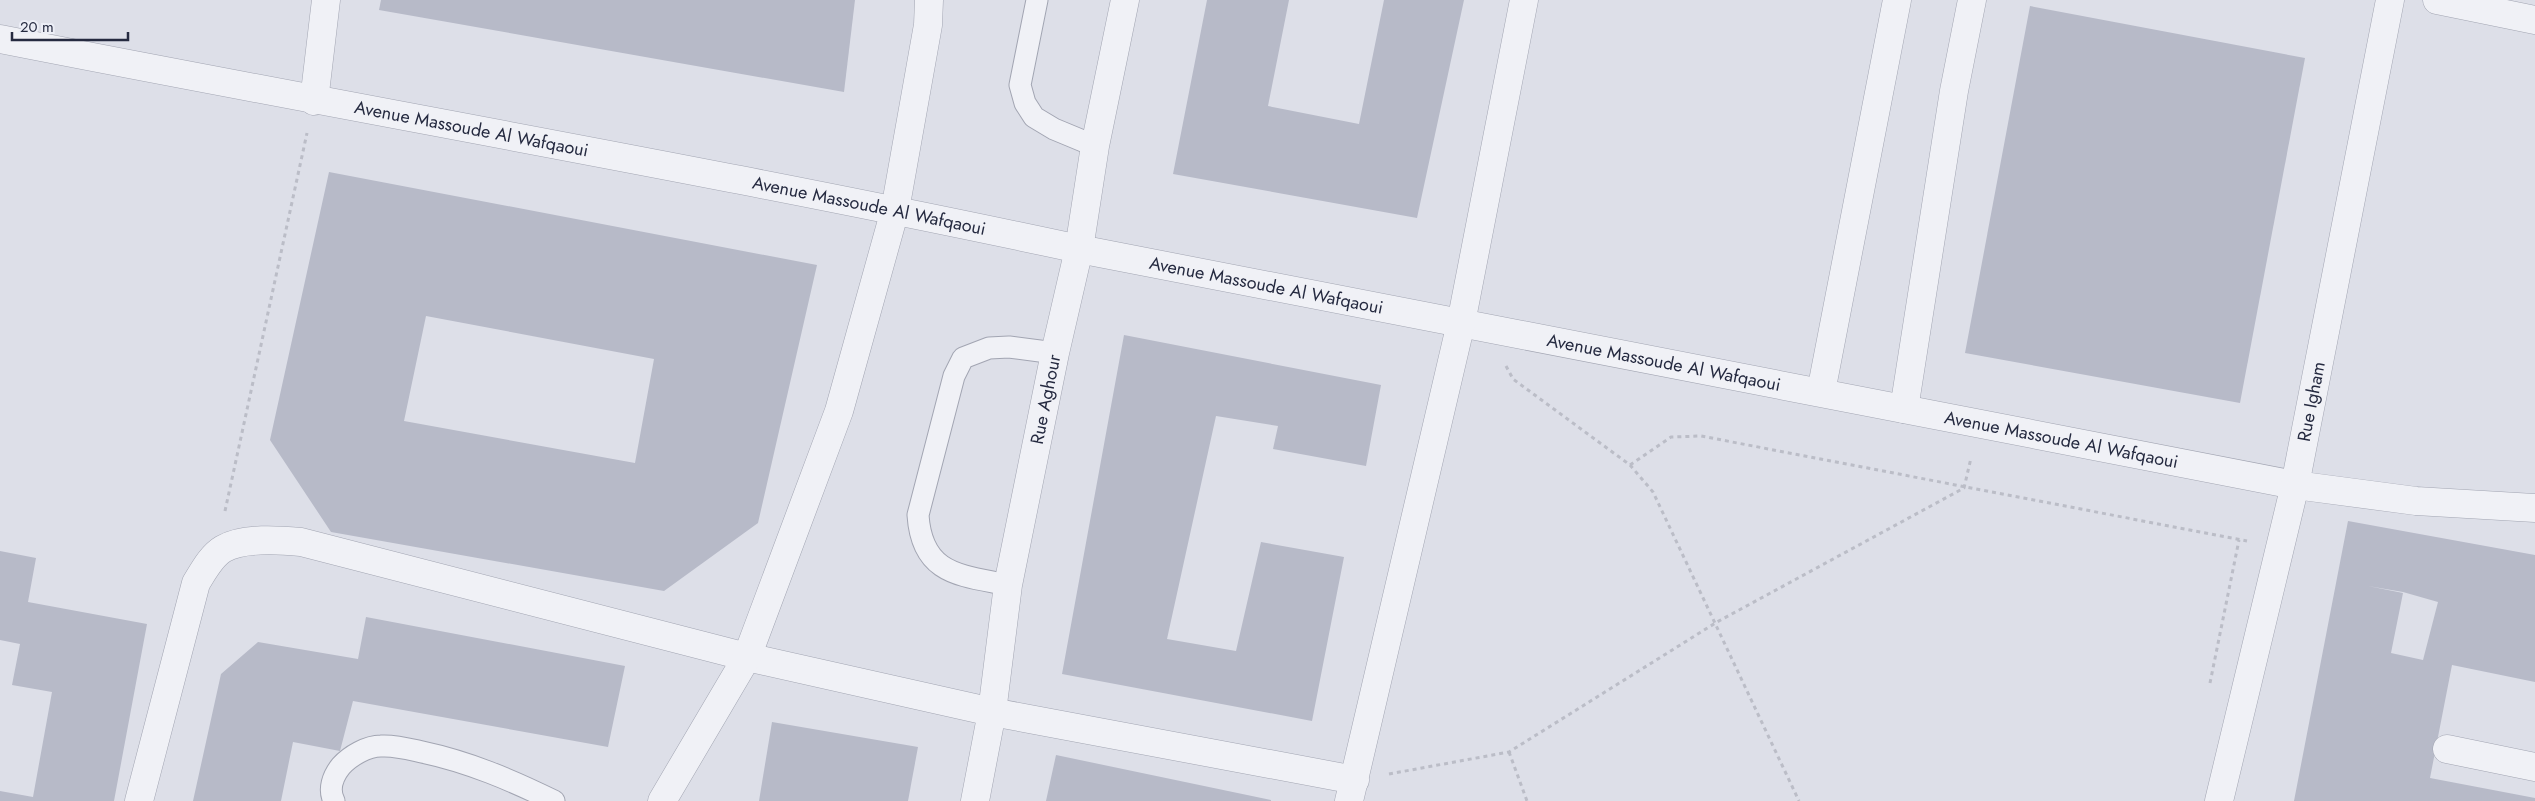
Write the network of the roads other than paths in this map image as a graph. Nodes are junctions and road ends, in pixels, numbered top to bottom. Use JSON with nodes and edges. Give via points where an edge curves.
{"nodes":[{"id":1,"x":326,"y":0,"type":"edge"},
{"id":2,"x":929,"y":0,"type":"edge"},
{"id":3,"x":1037,"y":0,"type":"edge"},
{"id":4,"x":1125,"y":0,"type":"edge"},
{"id":5,"x":1524,"y":0,"type":"edge"},
{"id":6,"x":1897,"y":0,"type":"edge"},
{"id":7,"x":1972,"y":0,"type":"edge"},
{"id":8,"x":2390,"y":0,"type":"edge"},
{"id":9,"x":2437,"y":0,"type":"edge"},
{"id":10,"x":2535,"y":20,"type":"edge"},
{"id":11,"x":0,"y":39,"type":"edge"},
{"id":12,"x":314,"y":101,"type":"junction"},
{"id":13,"x":1095,"y":146,"type":"junction"},
{"id":14,"x":896,"y":210,"type":"junction"},
{"id":15,"x":1079,"y":249,"type":"junction"},
{"id":16,"x":1461,"y":323,"type":"junction"},
{"id":17,"x":1055,"y":352,"type":"junction"},
{"id":18,"x":1821,"y":392,"type":"junction"},
{"id":19,"x":1904,"y":409,"type":"junction"},
{"id":20,"x":2295,"y":485,"type":"junction"},
{"id":21,"x":2535,"y":508,"type":"edge"},
{"id":22,"x":1008,"y":585,"type":"junction"},
{"id":23,"x":747,"y":657,"type":"junction"},
{"id":24,"x":992,"y":712,"type":"junction"},
{"id":25,"x":2447,"y":749,"type":"dead end"},
{"id":26,"x":2535,"y":766,"type":"edge"},
{"id":27,"x":1352,"y":791,"type":"edge"},
{"id":28,"x":539,"y":798,"type":"edge"},
{"id":29,"x":139,"y":801,"type":"edge"},
{"id":30,"x":334,"y":801,"type":"edge"},
{"id":31,"x":662,"y":801,"type":"edge"},
{"id":32,"x":975,"y":801,"type":"edge"},
{"id":33,"x":2219,"y":801,"type":"edge"}],
"edges":[{"from":1,"to":12,"type":"street"},
{"from":2,"to":14,"type":"street","via":[[928,25]]},
{"from":3,"to":13,"type":"lane","via":[[1020,85],[1025,102],[1034,117],[1054,130]]},
{"from":4,"to":13,"type":"street","name":"Rue Aghour"},
{"from":5,"to":16,"type":"street"},
{"from":6,"to":18,"type":"street"},
{"from":7,"to":19,"type":"street","via":[[1954,91]]},
{"from":8,"to":20,"type":"street","name":"Rue Igham"},
{"from":9,"to":10,"type":"street"},
{"from":11,"to":12,"type":"street","name":"Avenue Massoude Al Wafqaoui"},
{"from":12,"to":14,"type":"street","name":"Avenue Massoude Al Wafqaoui"},
{"from":13,"to":15,"type":"street","name":"Rue Aghour"},
{"from":14,"to":15,"type":"street","name":"Avenue Massoude Al Wafqaoui"},
{"from":14,"to":23,"type":"street","via":[[839,411]]},
{"from":15,"to":16,"type":"street","name":"Avenue Massoude Al Wafqaoui"},
{"from":15,"to":17,"type":"street","name":"Rue Aghour"},
{"from":16,"to":18,"type":"street","name":"Avenue Massoude Al Wafqaoui"},
{"from":16,"to":27,"type":"street"},
{"from":17,"to":22,"type":"street","name":"Rue Aghour"},
{"from":17,"to":22,"type":"lane","via":[[989,348],[963,358],[954,376],[918,515],[924,545],[937,564],[950,572]]},
{"from":18,"to":19,"type":"street","name":"Avenue Massoude Al Wafqaoui"},
{"from":19,"to":20,"type":"street","name":"Avenue Massoude Al Wafqaoui"},
{"from":20,"to":21,"type":"street","name":"Avenue Massoude Al Wafqaoui","via":[[2416,501]]},
{"from":20,"to":33,"type":"street","name":"Rue Igham"},
{"from":22,"to":24,"type":"street","name":"Rue Aghour"},
{"from":23,"to":24,"type":"street"},
{"from":23,"to":29,"type":"street","via":[[302,542],[271,540],[223,549],[196,583]]},
{"from":23,"to":31,"type":"street"},
{"from":24,"to":27,"type":"street"},
{"from":24,"to":32,"type":"street","name":"Rue Aghour"},
{"from":25,"to":26,"type":"street"},
{"from":28,"to":30,"type":"lane","via":[[490,770],[434,754],[380,746],[365,749],[337,771],[331,792]]}]}
